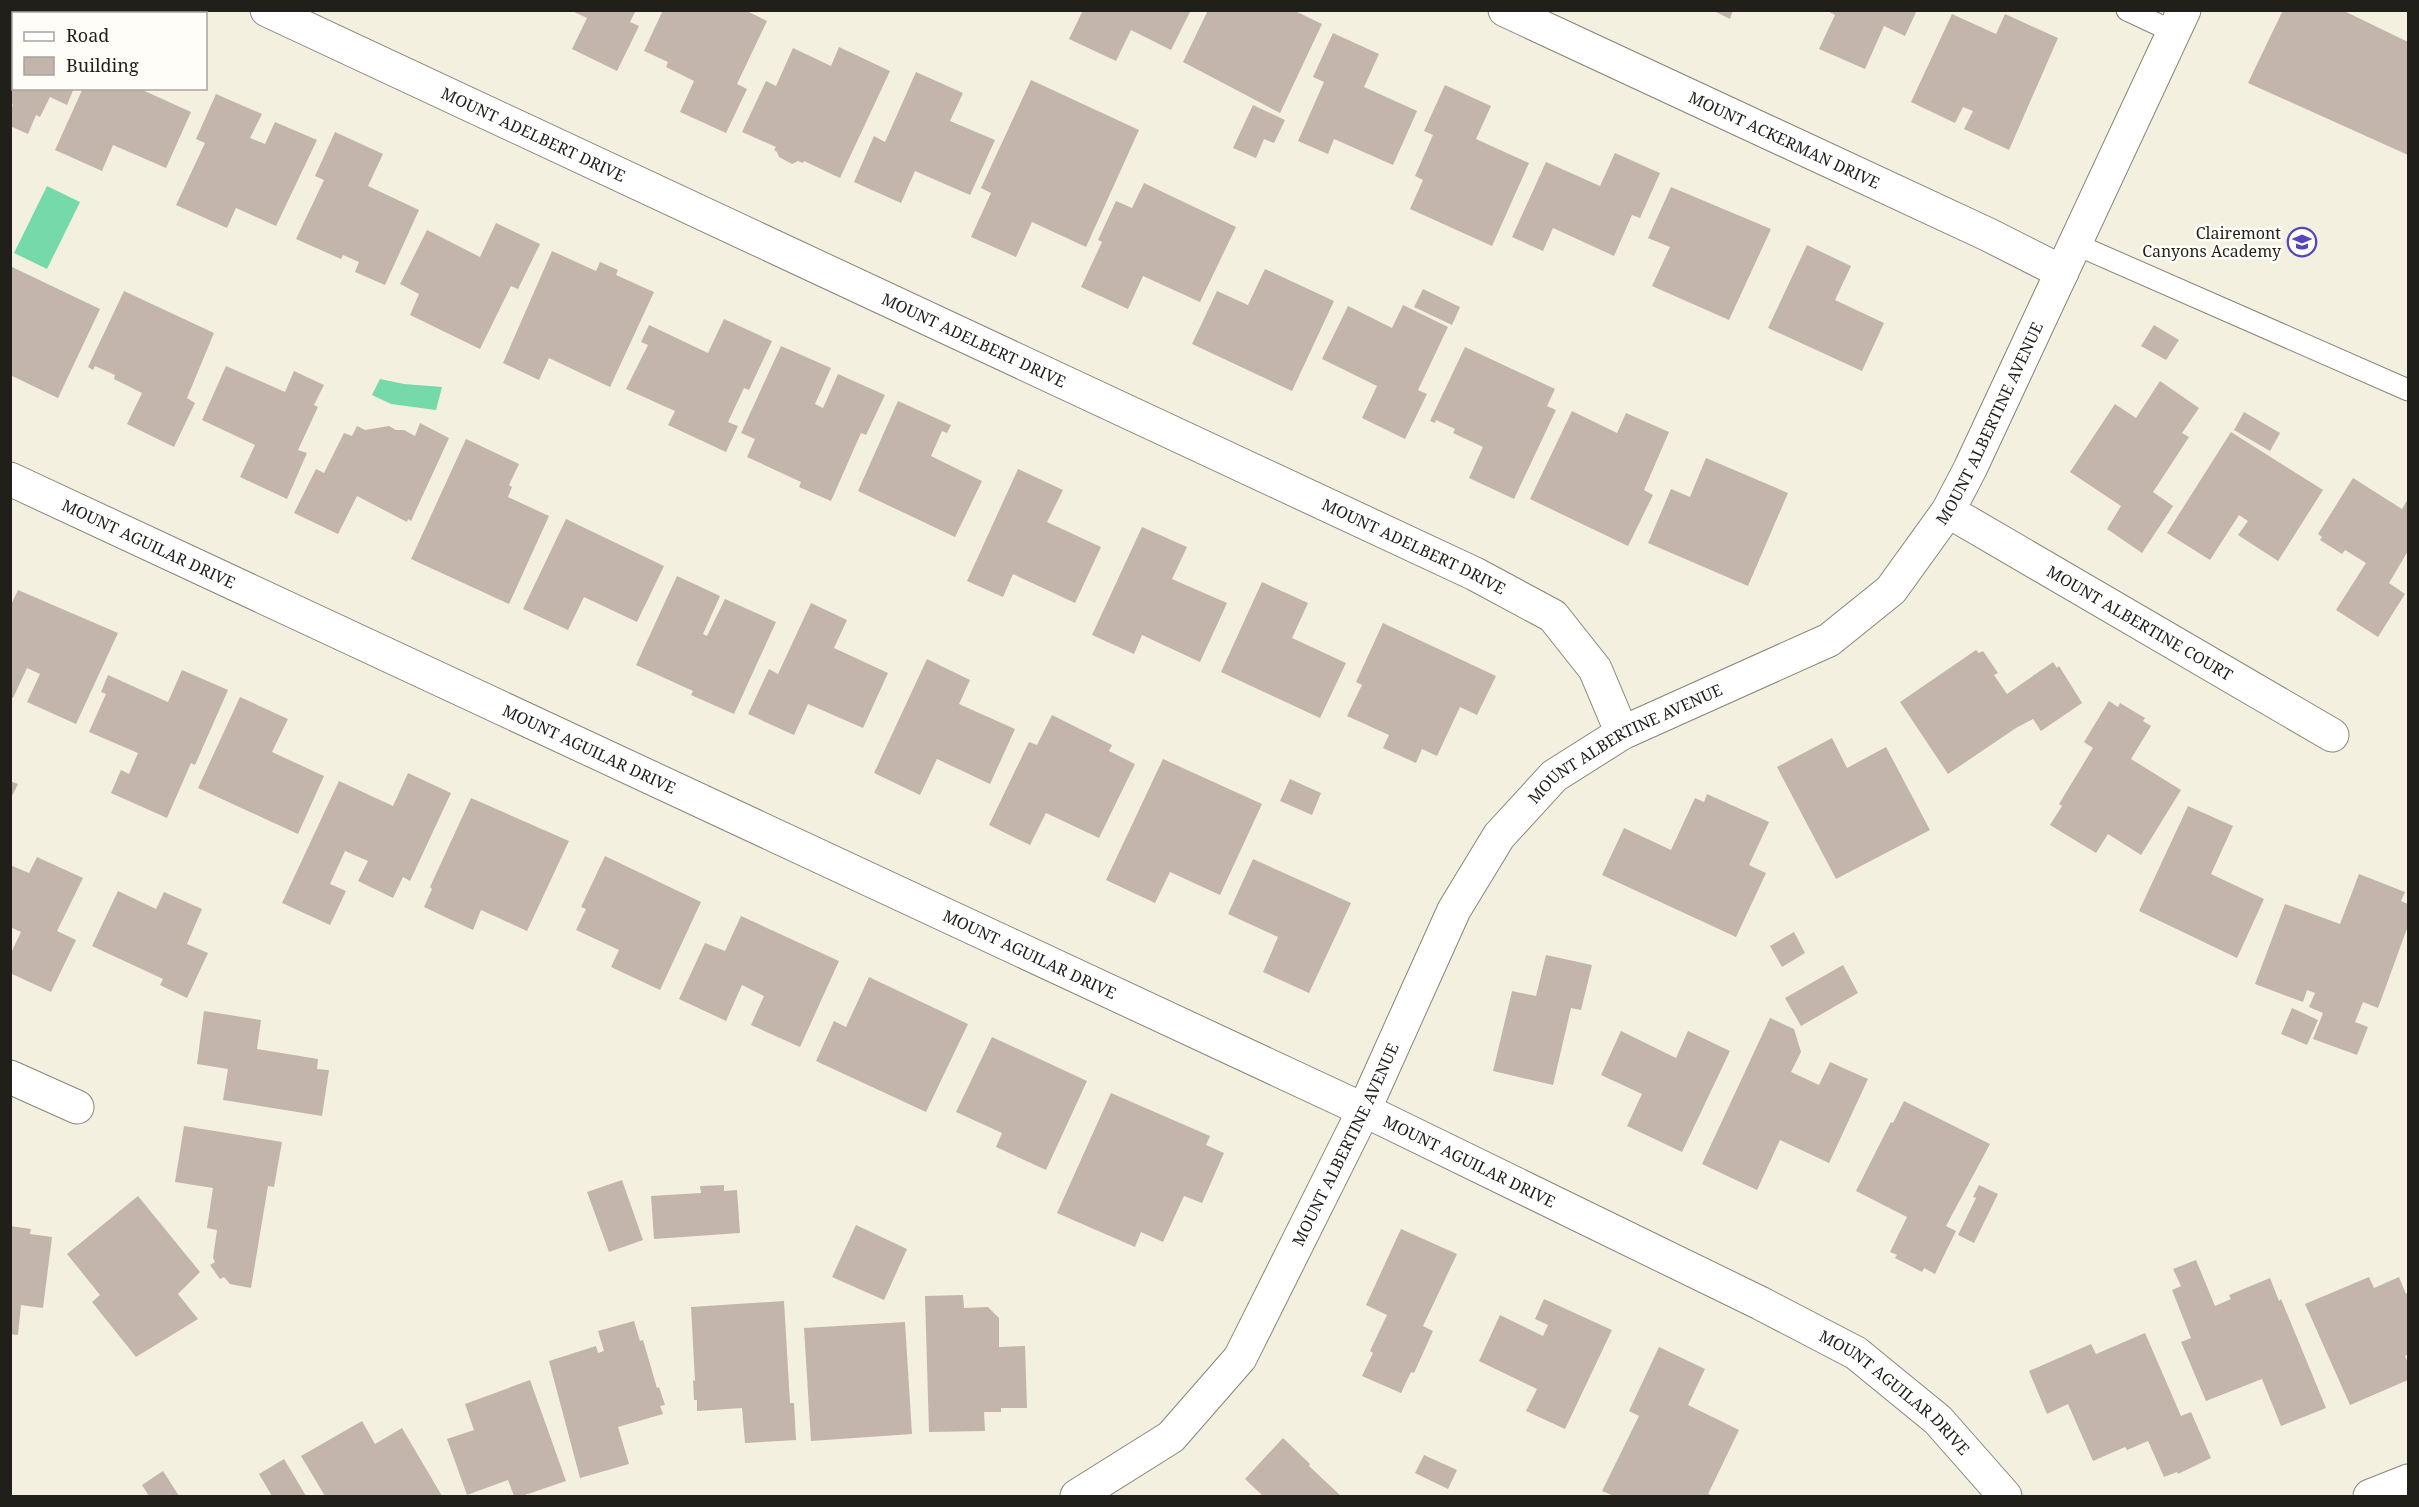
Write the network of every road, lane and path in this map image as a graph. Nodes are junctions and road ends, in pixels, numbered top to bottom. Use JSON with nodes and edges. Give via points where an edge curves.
{"nodes":[{"id":1,"x":267,"y":10,"type":"edge"},
{"id":2,"x":1505,"y":10,"type":"edge"},
{"id":3,"x":2127,"y":10,"type":"edge"},
{"id":4,"x":2179,"y":21,"type":"edge"},
{"id":5,"x":2068,"y":258,"type":"junction"},
{"id":6,"x":2409,"y":390,"type":"edge"},
{"id":7,"x":10,"y":479,"type":"edge"},
{"id":8,"x":1948,"y":512,"type":"junction"},
{"id":9,"x":1622,"y":733,"type":"junction"},
{"id":10,"x":2332,"y":735,"type":"dead end"},
{"id":11,"x":10,"y":1077,"type":"edge"},
{"id":12,"x":77,"y":1107,"type":"dead end"},
{"id":13,"x":1364,"y":1110,"type":"junction"},
{"id":14,"x":2409,"y":1481,"type":"edge"},
{"id":15,"x":1077,"y":1497,"type":"edge"},
{"id":16,"x":2005,"y":1497,"type":"edge"},
{"id":17,"x":2370,"y":1497,"type":"edge"}],
"edges":[{"from":1,"to":9,"type":"street","name":"MOUNT ADELBERT DRIVE","via":[[1464,569],[1553,616],[1595,669]]},
{"from":2,"to":5,"type":"street","name":"MOUNT ACKERMAN DRIVE","via":[[1978,230]]},
{"from":3,"to":4,"type":"lane"},
{"from":4,"to":5,"type":"street","name":"MOUNT ALBERTINE AVENUE"},
{"from":5,"to":6,"type":"lane"},
{"from":5,"to":8,"type":"street","name":"MOUNT ALBERTINE AVENUE"},
{"from":7,"to":13,"type":"street","name":"MOUNT AGUILAR DRIVE"},
{"from":8,"to":9,"type":"street","name":"MOUNT ALBERTINE AVENUE","via":[[1891,590],[1829,640]]},
{"from":8,"to":10,"type":"street","name":"MOUNT ALBERTINE COURT"},
{"from":9,"to":13,"type":"street","name":"MOUNT ALBERTINE AVENUE","via":[[1554,776],[1498,836],[1454,910]]},
{"from":11,"to":12,"type":"street"},
{"from":13,"to":15,"type":"street","name":"MOUNT ALBERTINE AVENUE","via":[[1240,1358],[1171,1437]]},
{"from":13,"to":16,"type":"street","name":"MOUNT AGUILAR DRIVE","via":[[1856,1353],[1938,1420]]},
{"from":14,"to":17,"type":"street"}]}
